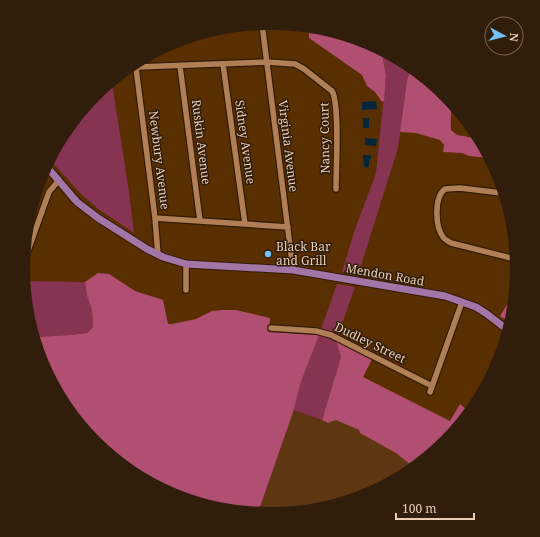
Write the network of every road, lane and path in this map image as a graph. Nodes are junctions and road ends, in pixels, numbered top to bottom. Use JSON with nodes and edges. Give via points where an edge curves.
{"nodes":[{"id":1,"x":263,"y":30,"type":"edge"},
{"id":2,"x":267,"y":62,"type":"junction"},
{"id":3,"x":223,"y":64,"type":"junction"},
{"id":4,"x":180,"y":66,"type":"junction"},
{"id":5,"x":141,"y":67,"type":"edge"},
{"id":6,"x":136,"y":70,"type":"edge"},
{"id":7,"x":51,"y":171,"type":"edge"},
{"id":8,"x":59,"y":180,"type":"junction"},
{"id":9,"x":336,"y":189,"type":"dead end"},
{"id":10,"x":497,"y":192,"type":"edge"},
{"id":11,"x":155,"y":218,"type":"junction"},
{"id":12,"x":200,"y":221,"type":"junction"},
{"id":13,"x":245,"y":224,"type":"junction"},
{"id":14,"x":288,"y":227,"type":"junction"},
{"id":15,"x":32,"y":240,"type":"edge"},
{"id":16,"x":158,"y":255,"type":"junction"},
{"id":17,"x":509,"y":258,"type":"edge"},
{"id":18,"x":186,"y":264,"type":"junction"},
{"id":19,"x":293,"y":270,"type":"junction"},
{"id":20,"x":186,"y":290,"type":"dead end"},
{"id":21,"x":462,"y":302,"type":"junction"},
{"id":22,"x":503,"y":326,"type":"edge"},
{"id":23,"x":271,"y":328,"type":"dead end"},
{"id":24,"x":432,"y":386,"type":"junction"},
{"id":25,"x":430,"y":392,"type":"dead end"}],
"edges":[{"from":1,"to":2,"type":"street","name":"Virginia Avenue"},
{"from":2,"to":3,"type":"street"},
{"from":2,"to":9,"type":"street","name":"Nancy Court","via":[[297,65],[335,95]]},
{"from":2,"to":14,"type":"street","name":"Virginia Avenue"},
{"from":3,"to":4,"type":"street"},
{"from":3,"to":13,"type":"street","name":"Sidney Avenue"},
{"from":4,"to":5,"type":"street"},
{"from":4,"to":12,"type":"street","name":"Ruskin Avenue"},
{"from":6,"to":11,"type":"street","name":"Newbury Avenue"},
{"from":7,"to":8,"type":"main road","name":"Mendon Road"},
{"from":8,"to":15,"type":"street","via":[[49,192]]},
{"from":8,"to":16,"type":"main road","name":"Mendon Road","via":[[77,202],[98,218]]},
{"from":10,"to":17,"type":"street","via":[[445,188],[439,195],[438,226],[444,239],[451,243]]},
{"from":11,"to":12,"type":"street"},
{"from":11,"to":16,"type":"street","name":"Newbury Avenue"},
{"from":12,"to":13,"type":"street"},
{"from":13,"to":14,"type":"street"},
{"from":14,"to":19,"type":"street","name":"Virginia Avenue"},
{"from":16,"to":18,"type":"main road","name":"Mendon Road"},
{"from":18,"to":19,"type":"main road","name":"Mendon Road"},
{"from":18,"to":20,"type":"street"},
{"from":19,"to":21,"type":"main road","name":"Mendon Road","via":[[445,296]]},
{"from":21,"to":22,"type":"main road","name":"Mendon Road","via":[[487,314]]},
{"from":21,"to":24,"type":"street"},
{"from":23,"to":24,"type":"street","name":"Dudley Street","via":[[316,331],[330,335]]},
{"from":24,"to":25,"type":"street"}]}
